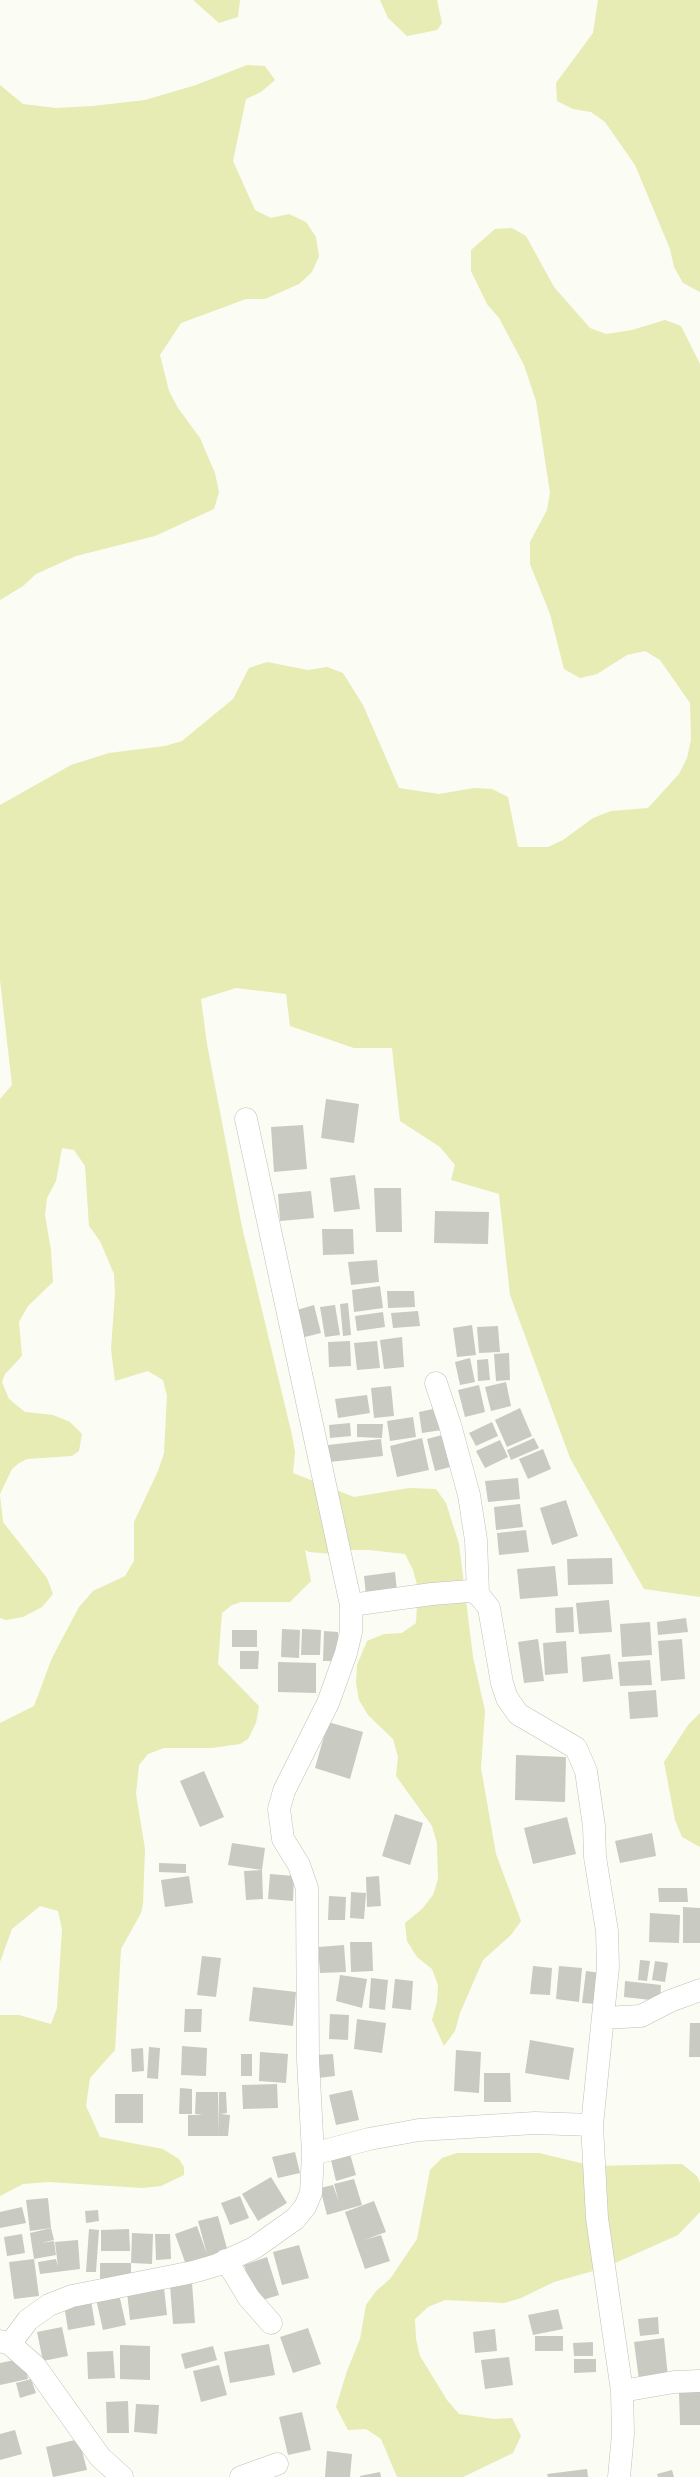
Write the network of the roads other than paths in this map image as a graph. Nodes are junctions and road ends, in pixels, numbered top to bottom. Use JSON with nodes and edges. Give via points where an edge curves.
{"nodes":[{"id":1,"x":246,"y":1119,"type":"dead end"},
{"id":2,"x":436,"y":1383,"type":"dead end"},
{"id":3,"x":478,"y":1594,"type":"junction"},
{"id":4,"x":351,"y":1605,"type":"junction"},
{"id":5,"x":700,"y":1990,"type":"edge"},
{"id":6,"x":603,"y":2018,"type":"junction"},
{"id":7,"x":592,"y":2125,"type":"junction"},
{"id":8,"x":313,"y":2154,"type":"junction"},
{"id":9,"x":226,"y":2260,"type":"junction"},
{"id":10,"x":271,"y":2323,"type":"dead end"},
{"id":11,"x":5,"y":2342,"type":"edge"},
{"id":12,"x":700,"y":2381,"type":"edge"},
{"id":13,"x":622,"y":2390,"type":"junction"},
{"id":14,"x":277,"y":2464,"type":"dead end"},
{"id":15,"x":122,"y":2477,"type":"edge"},
{"id":16,"x":241,"y":2477,"type":"edge"},
{"id":17,"x":619,"y":2477,"type":"edge"}],
"edges":[{"from":1,"to":4,"type":"street"},
{"from":2,"to":3,"type":"street","via":[[469,1495],[476,1540]]},
{"from":3,"to":4,"type":"street","via":[[470,1591],[432,1594]]},
{"from":3,"to":6,"type":"street","via":[[489,1608],[507,1698],[518,1714],[576,1748],[586,1771],[594,1826],[595,1857],[607,1931],[608,1967]]},
{"from":4,"to":8,"type":"street","via":[[351,1632],[328,1703],[290,1777],[279,1809],[283,1839],[299,1865],[307,1888],[308,2060]]},
{"from":5,"to":6,"type":"street","via":[[670,2001],[641,2016]]},
{"from":6,"to":7,"type":"street"},
{"from":7,"to":8,"type":"street","via":[[535,2123],[419,2130],[369,2139]]},
{"from":7,"to":13,"type":"street","via":[[597,2218]]},
{"from":8,"to":9,"type":"street","via":[[311,2193],[300,2213],[270,2237]]},
{"from":9,"to":10,"type":"street","via":[[249,2298]]},
{"from":9,"to":11,"type":"street","via":[[186,2274],[72,2296],[49,2305],[28,2320]]},
{"from":11,"to":15,"type":"street","via":[[35,2366],[100,2456]]},
{"from":12,"to":13,"type":"street"},
{"from":13,"to":17,"type":"street","via":[[623,2434]]},
{"from":14,"to":16,"type":"street"}]}
